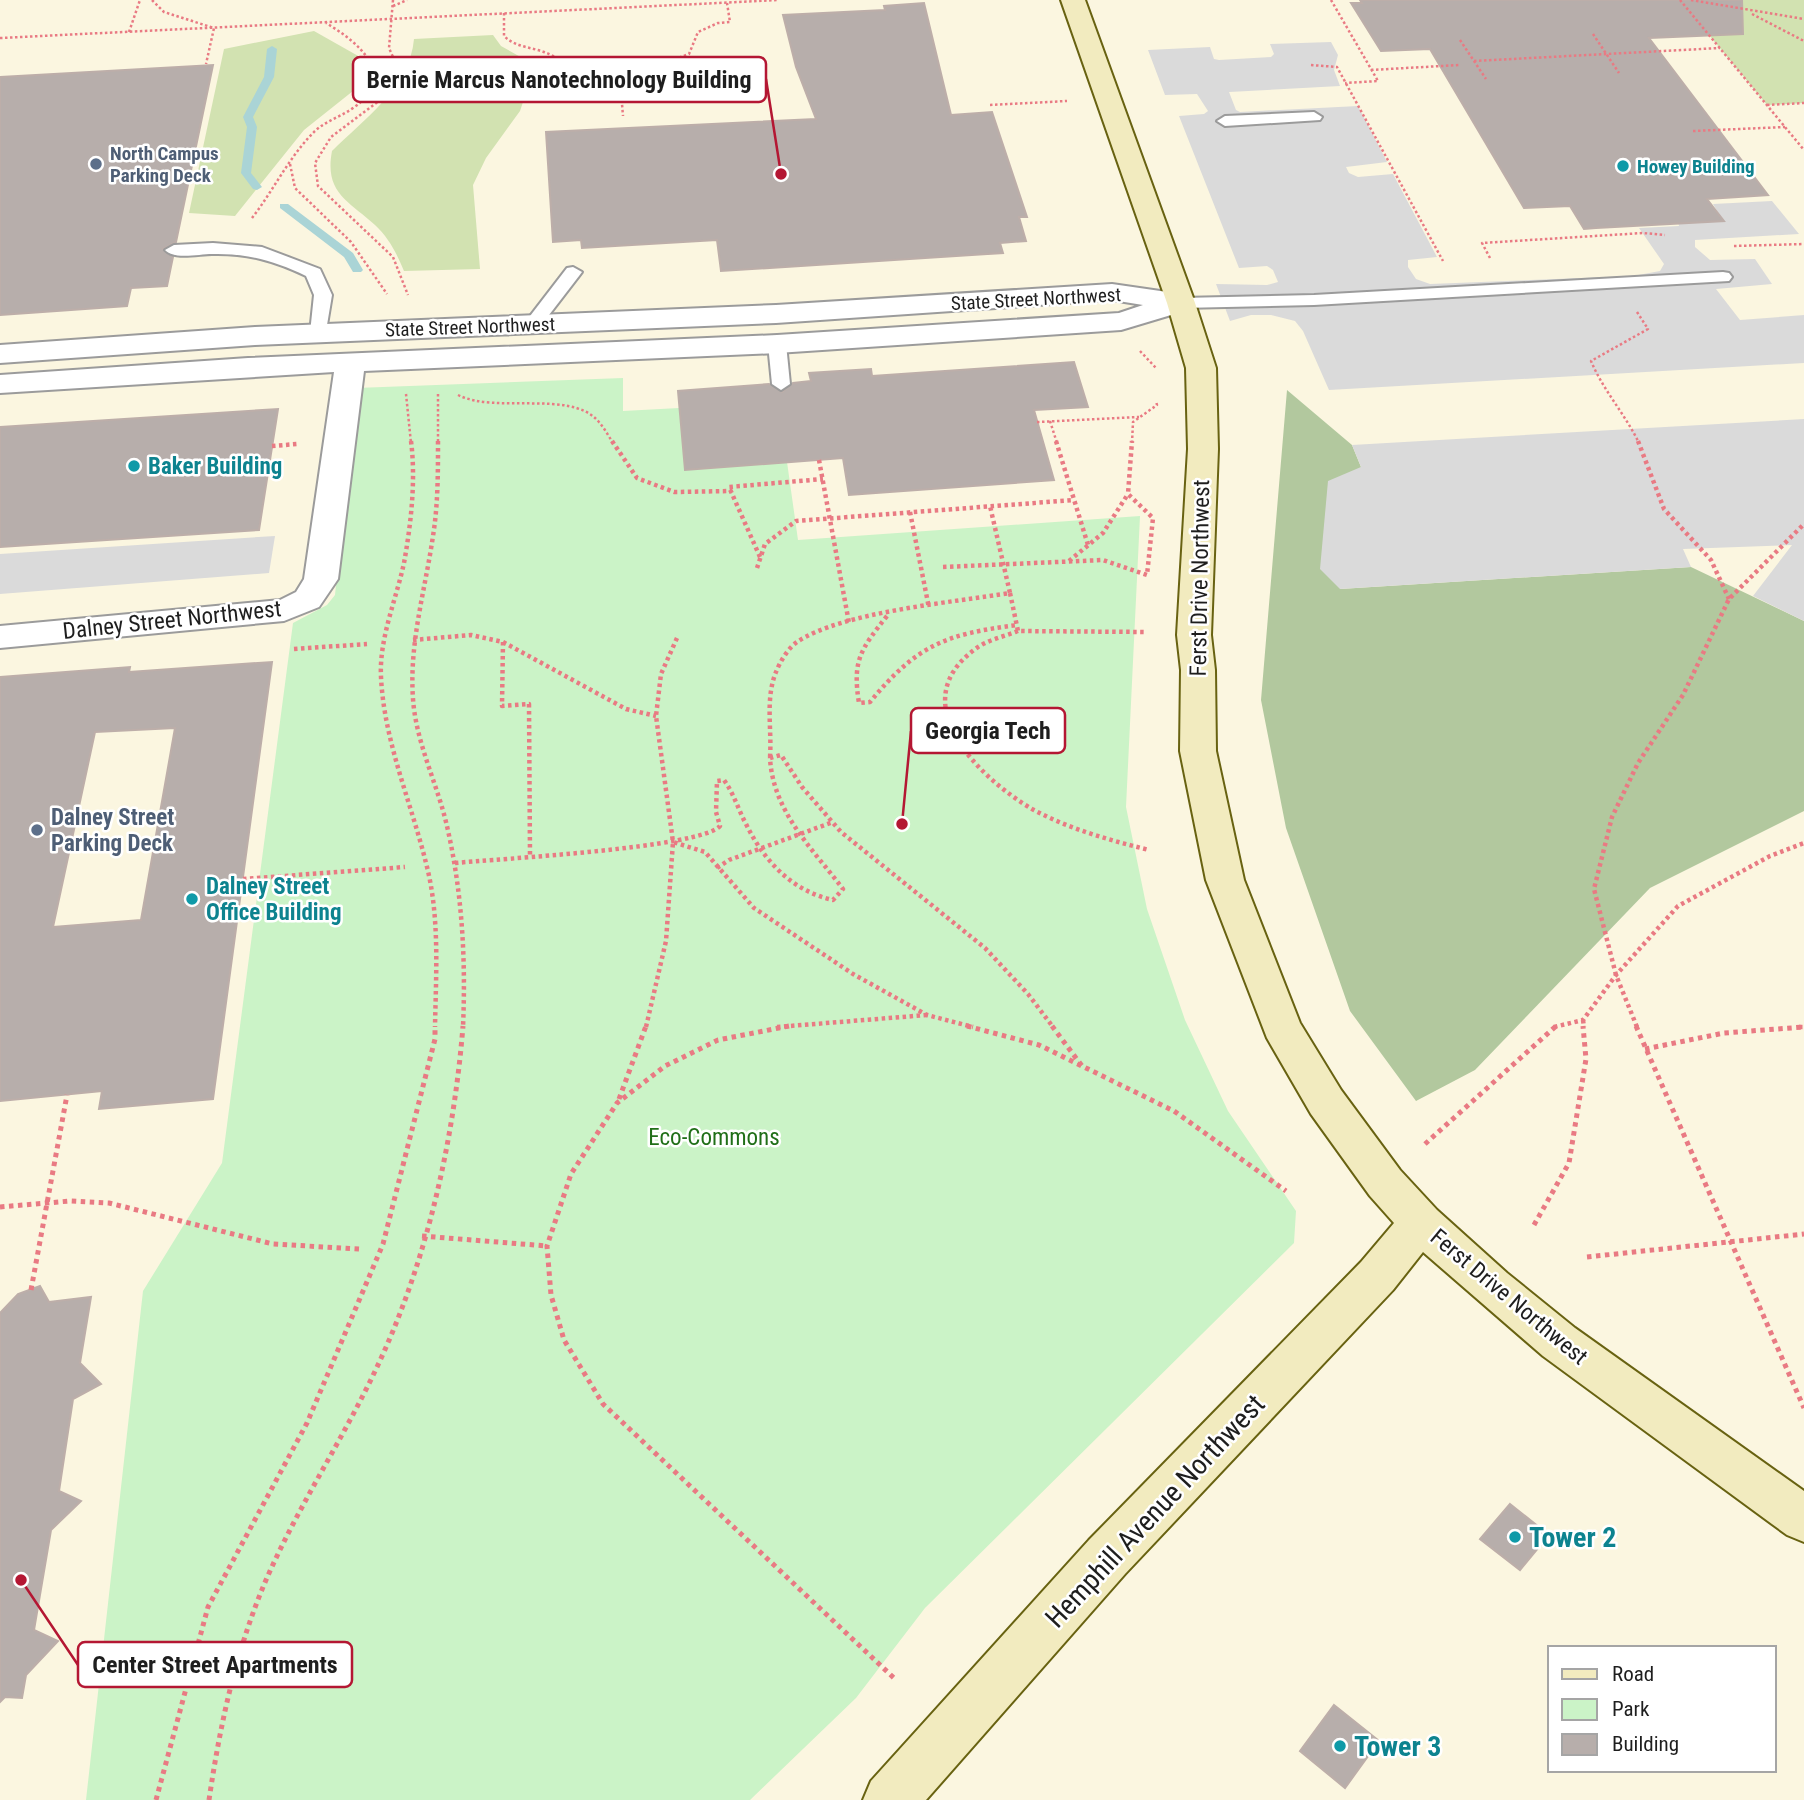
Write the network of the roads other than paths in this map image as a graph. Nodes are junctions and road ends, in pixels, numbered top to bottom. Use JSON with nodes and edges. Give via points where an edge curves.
{"nodes":[{"id":1,"x":1073,"y":0,"type":"edge"},
{"id":2,"x":1314,"y":117,"type":"dead end"},
{"id":3,"x":1225,"y":121,"type":"dead end"},
{"id":4,"x":174,"y":250,"type":"dead end"},
{"id":5,"x":573,"y":272,"type":"dead end"},
{"id":6,"x":1723,"y":277,"type":"dead end"},
{"id":7,"x":1181,"y":303,"type":"junction"},
{"id":8,"x":533,"y":324,"type":"junction"},
{"id":9,"x":319,"y":333,"type":"junction"},
{"id":10,"x":778,"y":344,"type":"junction"},
{"id":11,"x":0,"y":354,"type":"edge"},
{"id":12,"x":350,"y":362,"type":"junction"},
{"id":13,"x":0,"y":384,"type":"edge"},
{"id":14,"x":781,"y":384,"type":"dead end"},
{"id":15,"x":0,"y":637,"type":"edge"},
{"id":16,"x":1421,"y":1223,"type":"junction"},
{"id":17,"x":1804,"y":1519,"type":"edge"},
{"id":18,"x":890,"y":1800,"type":"edge"}],
"edges":[{"from":1,"to":7,"type":"street","name":"Ferst Drive Northwest"},
{"from":2,"to":3,"type":"lane"},
{"from":4,"to":9,"type":"lane","via":[[237,247],[286,258],[314,273],[323,295]]},
{"from":5,"to":8,"type":"lane"},
{"from":6,"to":7,"type":"lane"},
{"from":7,"to":8,"type":"street","name":"State Street Northwest","via":[[1112,292],[763,315]]},
{"from":7,"to":10,"type":"street","name":"State Street Northwest","via":[[1121,321]]},
{"from":7,"to":16,"type":"street","name":"Ferst Drive Northwest","via":[[1201,368],[1203,449],[1194,635],[1198,751],[1225,880],[1281,1027],[1326,1102],[1385,1183]]},
{"from":8,"to":9,"type":"street","name":"State Street Northwest"},
{"from":9,"to":11,"type":"street","name":"State Street Northwest"},
{"from":10,"to":12,"type":"street","name":"State Street Northwest"},
{"from":10,"to":14,"type":"lane"},
{"from":12,"to":13,"type":"street","name":"State Street Northwest"},
{"from":12,"to":15,"type":"street","name":"Dalney Street Northwest","via":[[317,593],[284,610]]},
{"from":16,"to":17,"type":"street","name":"Ferst Drive Northwest","via":[[1559,1342]]},
{"from":16,"to":18,"type":"street","name":"Hemphill Avenue Northwest","via":[[1377,1276],[1107,1557]]}]}
